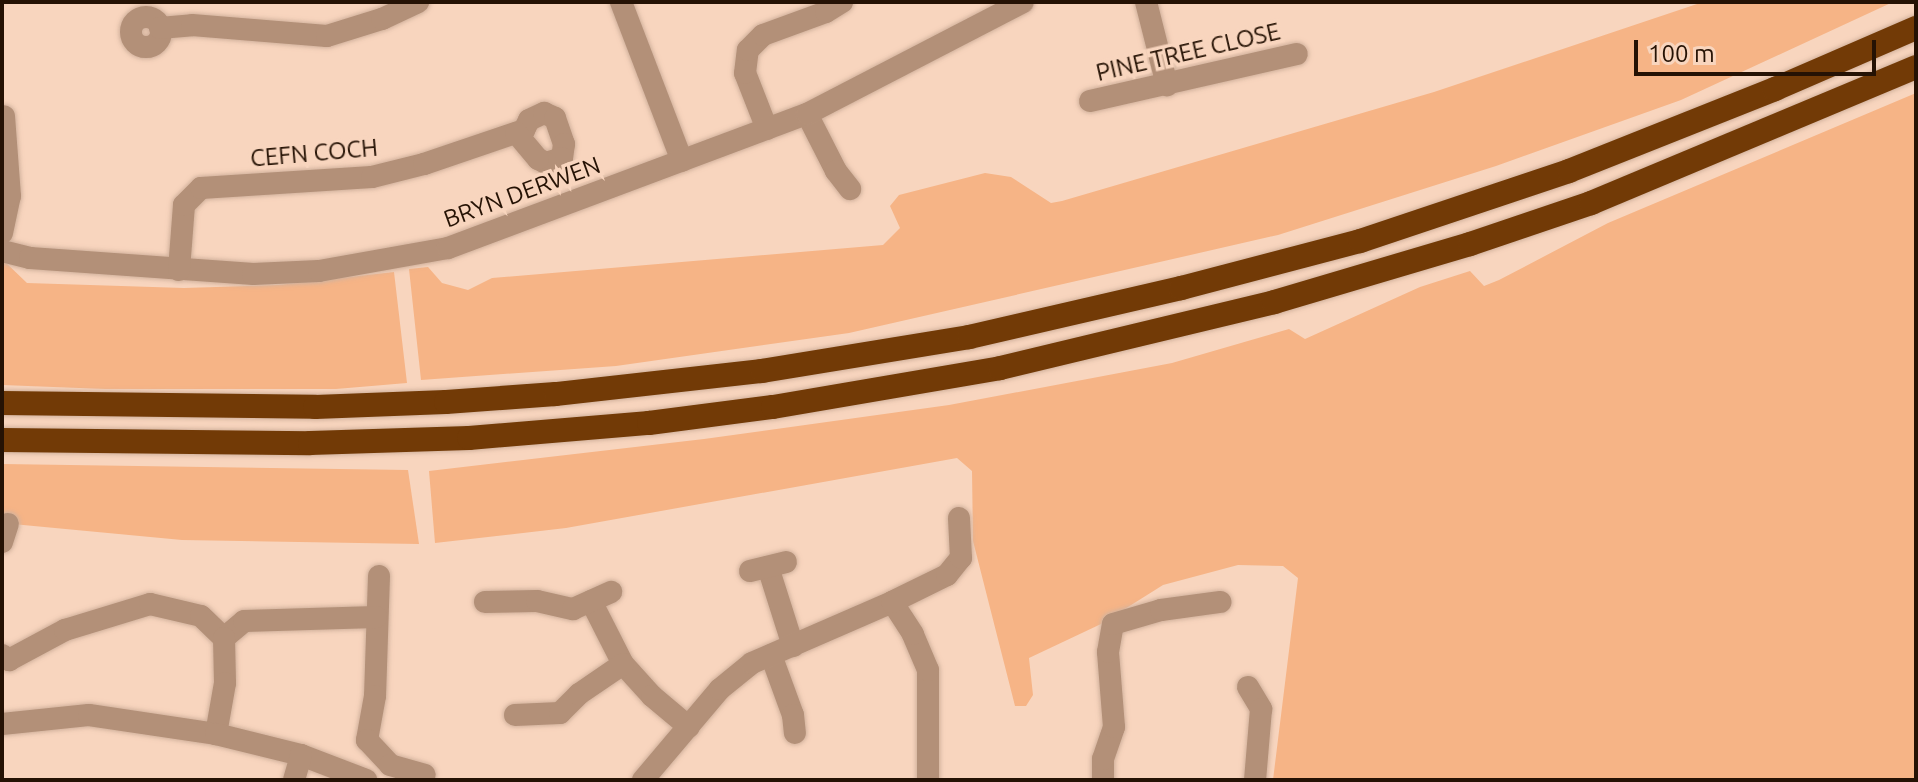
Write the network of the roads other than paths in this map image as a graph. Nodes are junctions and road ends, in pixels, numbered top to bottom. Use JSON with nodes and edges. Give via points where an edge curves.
{"nodes":[{"id":1,"x":418,"y":2,"type":"edge"},
{"id":2,"x":621,"y":2,"type":"edge"},
{"id":3,"x":842,"y":2,"type":"edge"},
{"id":4,"x":1023,"y":2,"type":"edge"},
{"id":5,"x":1146,"y":2,"type":"edge"},
{"id":6,"x":160,"y":28,"type":"dead end"},
{"id":7,"x":1916,"y":28,"type":"edge"},
{"id":8,"x":1297,"y":54,"type":"dead end"},
{"id":9,"x":1916,"y":67,"type":"edge"},
{"id":10,"x":1167,"y":85,"type":"junction"},
{"id":11,"x":1090,"y":101,"type":"dead end"},
{"id":12,"x":807,"y":114,"type":"junction"},
{"id":13,"x":4,"y":116,"type":"dead end"},
{"id":14,"x":767,"y":129,"type":"junction"},
{"id":15,"x":516,"y":133,"type":"dead end"},
{"id":16,"x":682,"y":161,"type":"junction"},
{"id":17,"x":836,"y":180,"type":"dead end"},
{"id":18,"x":2,"y":233,"type":"edge"},
{"id":19,"x":2,"y":251,"type":"edge"},
{"id":20,"x":179,"y":270,"type":"junction"},
{"id":21,"x":2,"y":403,"type":"edge"},
{"id":22,"x":2,"y":440,"type":"edge"},
{"id":23,"x":959,"y":518,"type":"dead end"},
{"id":24,"x":768,"y":567,"type":"dead end"},
{"id":25,"x":379,"y":576,"type":"dead end"},
{"id":26,"x":485,"y":602,"type":"dead end"},
{"id":27,"x":892,"y":602,"type":"junction"},
{"id":28,"x":1220,"y":602,"type":"dead end"},
{"id":29,"x":376,"y":617,"type":"junction"},
{"id":30,"x":224,"y":638,"type":"junction"},
{"id":31,"x":793,"y":646,"type":"junction"},
{"id":32,"x":2,"y":655,"type":"edge"},
{"id":33,"x":771,"y":655,"type":"junction"},
{"id":34,"x":623,"y":664,"type":"junction"},
{"id":35,"x":1248,"y":687,"type":"dead end"},
{"id":36,"x":528,"y":708,"type":"dead end"},
{"id":37,"x":2,"y":724,"type":"edge"},
{"id":38,"x":689,"y":727,"type":"junction"},
{"id":39,"x":795,"y":733,"type":"dead end"},
{"id":40,"x":216,"y":734,"type":"junction"},
{"id":41,"x":301,"y":755,"type":"junction"},
{"id":42,"x":425,"y":775,"type":"dead end"},
{"id":43,"x":294,"y":780,"type":"edge"},
{"id":44,"x":366,"y":780,"type":"edge"},
{"id":45,"x":643,"y":780,"type":"edge"},
{"id":46,"x":928,"y":780,"type":"edge"},
{"id":47,"x":1103,"y":780,"type":"edge"},
{"id":48,"x":1255,"y":780,"type":"edge"}],
"edges":[{"from":1,"to":6,"type":"street","via":[[327,36],[192,25]]},
{"from":2,"to":16,"type":"street"},
{"from":3,"to":14,"type":"street","via":[[763,35],[748,50],[745,73]]},
{"from":4,"to":12,"type":"street","name":"BRYN DERWEN"},
{"from":5,"to":10,"type":"street"},
{"from":7,"to":21,"type":"highway","via":[[1569,171],[1360,241],[969,337],[762,371],[446,402],[315,407]]},
{"from":8,"to":10,"type":"street","name":"PINE TREE CLOSE"},
{"from":9,"to":22,"type":"highway","via":[[1591,203],[1470,244],[1274,302],[1000,368],[773,407],[469,438],[310,443]]},
{"from":10,"to":11,"type":"street","name":"PINE TREE CLOSE"},
{"from":12,"to":14,"type":"street","name":"BRYN DERWEN"},
{"from":12,"to":17,"type":"street"},
{"from":13,"to":18,"type":"street","via":[[10,196]]},
{"from":14,"to":16,"type":"street","name":"BRYN DERWEN"},
{"from":15,"to":20,"type":"street","name":"CEFN COCH","via":[[372,177],[201,188],[184,205]]},
{"from":16,"to":20,"type":"street","name":"BRYN DERWEN","via":[[448,248],[402,258],[283,273]]},
{"from":19,"to":20,"type":"street","name":"BRYN DERWEN"},
{"from":23,"to":27,"type":"street","via":[[961,558],[947,575]]},
{"from":24,"to":31,"type":"street"},
{"from":25,"to":29,"type":"street"},
{"from":26,"to":34,"type":"street","via":[[592,601]]},
{"from":27,"to":31,"type":"street"},
{"from":27,"to":46,"type":"street","via":[[928,670]]},
{"from":28,"to":47,"type":"street","via":[[1161,610],[1113,624],[1106,692],[1114,727],[1103,759]]},
{"from":29,"to":30,"type":"street","via":[[244,621]]},
{"from":29,"to":42,"type":"street","via":[[375,696],[367,740],[390,765]]},
{"from":30,"to":32,"type":"street","via":[[201,616],[150,604],[65,630],[9,660]]},
{"from":30,"to":40,"type":"street","via":[[225,683]]},
{"from":31,"to":33,"type":"street"},
{"from":33,"to":38,"type":"street","via":[[720,689]]},
{"from":33,"to":39,"type":"street"},
{"from":34,"to":36,"type":"street","via":[[560,713]]},
{"from":34,"to":38,"type":"street"},
{"from":35,"to":48,"type":"street","via":[[1261,709]]},
{"from":37,"to":40,"type":"street","via":[[89,715]]},
{"from":38,"to":45,"type":"street"},
{"from":40,"to":41,"type":"street"},
{"from":41,"to":43,"type":"street"},
{"from":41,"to":44,"type":"street"}]}
